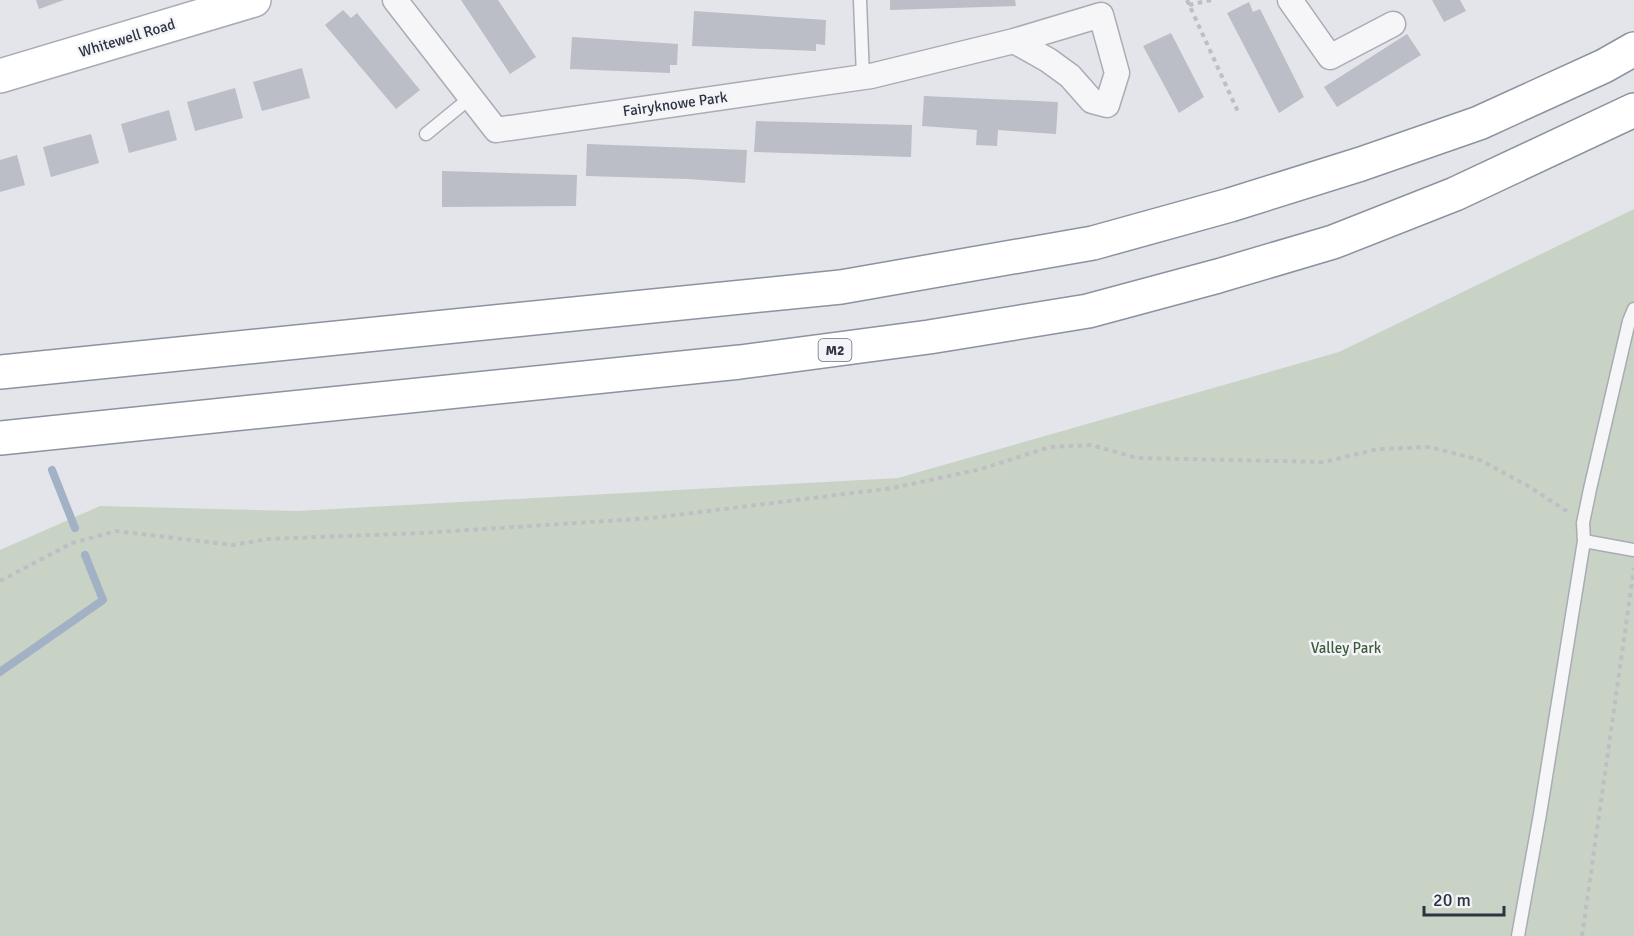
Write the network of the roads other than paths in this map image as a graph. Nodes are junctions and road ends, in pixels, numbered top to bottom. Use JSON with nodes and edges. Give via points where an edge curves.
{"nodes":[{"id":1,"x":254,"y":0,"type":"edge"},
{"id":2,"x":395,"y":0,"type":"edge"},
{"id":3,"x":860,"y":0,"type":"edge"},
{"id":4,"x":1290,"y":0,"type":"edge"},
{"id":5,"x":1393,"y":24,"type":"dead end"},
{"id":6,"x":1014,"y":41,"type":"dead end"},
{"id":7,"x":1634,"y":49,"type":"edge"},
{"id":8,"x":0,"y":76,"type":"edge"},
{"id":9,"x":863,"y":77,"type":"junction"},
{"id":10,"x":470,"y":98,"type":"junction"},
{"id":11,"x":1634,"y":110,"type":"edge"},
{"id":12,"x":426,"y":134,"type":"dead end"},
{"id":13,"x":1634,"y":309,"type":"edge"},
{"id":14,"x":0,"y":372,"type":"edge"},
{"id":15,"x":0,"y":438,"type":"edge"},
{"id":16,"x":1584,"y":541,"type":"junction"},
{"id":17,"x":1634,"y":550,"type":"edge"},
{"id":18,"x":1518,"y":936,"type":"edge"}],
"edges":[{"from":1,"to":8,"type":"main road","name":"Whitewell Road"},
{"from":2,"to":10,"type":"street","name":"Fairyknowe Park"},
{"from":3,"to":9,"type":"lane"},
{"from":4,"to":5,"type":"street","via":[[1330,57]]},
{"from":6,"to":9,"type":"street","name":"Fairyknowe Park"},
{"from":7,"to":14,"type":"main road","via":[[1479,123],[1230,205],[1093,243],[841,287]]},
{"from":9,"to":10,"type":"street","name":"Fairyknowe Park","via":[[496,130]]},
{"from":10,"to":12,"type":"lane"},
{"from":11,"to":15,"type":"main road","number":"M2","via":[[1455,194],[1332,242],[1088,311],[740,362]]},
{"from":13,"to":16,"type":"lane","via":[[1583,523]]},
{"from":16,"to":17,"type":"lane"},
{"from":16,"to":18,"type":"lane"}]}
